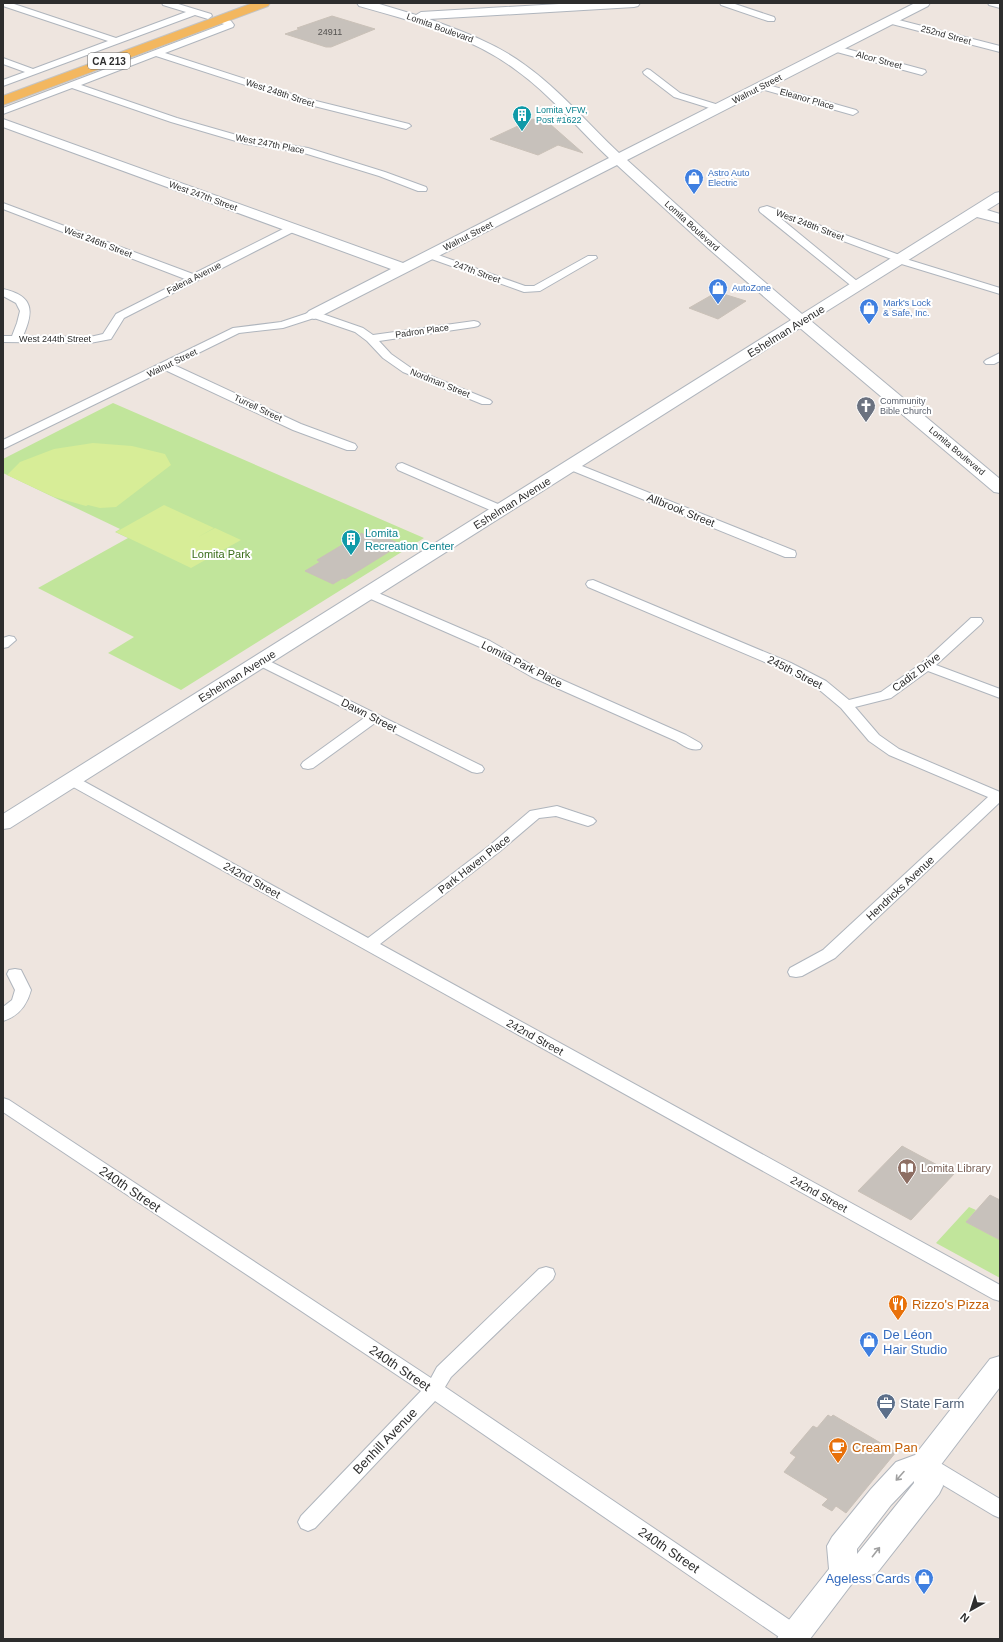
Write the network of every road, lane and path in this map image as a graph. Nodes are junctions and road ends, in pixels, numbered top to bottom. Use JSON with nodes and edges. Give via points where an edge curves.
{"nodes":[{"id":1,"x":3,"y":3,"type":"edge"},
{"id":2,"x":166,"y":3,"type":"edge"},
{"id":3,"x":242,"y":3,"type":"edge"},
{"id":4,"x":264,"y":3,"type":"edge"},
{"id":5,"x":363,"y":3,"type":"edge"},
{"id":6,"x":634,"y":3,"type":"edge"},
{"id":7,"x":724,"y":3,"type":"edge"},
{"id":8,"x":924,"y":3,"type":"edge"},
{"id":9,"x":992,"y":3,"type":"edge"},
{"id":10,"x":1000,"y":5,"type":"edge"},
{"id":11,"x":535,"y":6,"type":"edge"},
{"id":12,"x":194,"y":12,"type":"junction"},
{"id":13,"x":491,"y":12,"type":"junction"},
{"id":14,"x":412,"y":17,"type":"junction"},
{"id":15,"x":213,"y":18,"type":"junction"},
{"id":16,"x":771,"y":19,"type":"dead end"},
{"id":17,"x":891,"y":20,"type":"junction"},
{"id":18,"x":117,"y":41,"type":"junction"},
{"id":19,"x":477,"y":42,"type":"junction"},
{"id":20,"x":836,"y":49,"type":"junction"},
{"id":21,"x":1000,"y":49,"type":"edge"},
{"id":22,"x":156,"y":53,"type":"junction"},
{"id":23,"x":3,"y":61,"type":"edge"},
{"id":24,"x":34,"y":72,"type":"junction"},
{"id":25,"x":647,"y":72,"type":"dead end"},
{"id":26,"x":922,"y":72,"type":"dead end"},
{"id":27,"x":3,"y":83,"type":"edge"},
{"id":28,"x":73,"y":84,"type":"junction"},
{"id":29,"x":761,"y":86,"type":"junction"},
{"id":30,"x":3,"y":92,"type":"edge"},
{"id":31,"x":3,"y":101,"type":"edge"},
{"id":32,"x":719,"y":108,"type":"junction"},
{"id":33,"x":3,"y":111,"type":"edge"},
{"id":34,"x":852,"y":112,"type":"dead end"},
{"id":35,"x":3,"y":123,"type":"edge"},
{"id":36,"x":406,"y":126,"type":"dead end"},
{"id":37,"x":620,"y":159,"type":"junction"},
{"id":38,"x":422,"y":188,"type":"dead end"},
{"id":39,"x":1000,"y":196,"type":"edge"},
{"id":40,"x":3,"y":206,"type":"edge"},
{"id":41,"x":977,"y":212,"type":"junction"},
{"id":42,"x":1000,"y":219,"type":"edge"},
{"id":43,"x":291,"y":229,"type":"junction"},
{"id":44,"x":430,"y":255,"type":"junction"},
{"id":45,"x":592,"y":258,"type":"dead end"},
{"id":46,"x":900,"y":260,"type":"junction"},
{"id":47,"x":403,"y":268,"type":"junction"},
{"id":48,"x":193,"y":278,"type":"junction"},
{"id":49,"x":858,"y":286,"type":"junction"},
{"id":50,"x":1000,"y":291,"type":"edge"},
{"id":51,"x":3,"y":292,"type":"edge"},
{"id":52,"x":314,"y":314,"type":"junction"},
{"id":53,"x":803,"y":321,"type":"junction"},
{"id":54,"x":474,"y":324,"type":"dead end"},
{"id":55,"x":106,"y":337,"type":"joint"},
{"id":56,"x":3,"y":339,"type":"edge"},
{"id":57,"x":16,"y":339,"type":"junction"},
{"id":58,"x":371,"y":339,"type":"junction"},
{"id":59,"x":166,"y":366,"type":"junction"},
{"id":60,"x":486,"y":402,"type":"dead end"},
{"id":61,"x":3,"y":434,"type":"edge"},
{"id":62,"x":15,"y":439,"type":"junction"},
{"id":63,"x":3,"y":445,"type":"edge"},
{"id":64,"x":351,"y":447,"type":"dead end"},
{"id":65,"x":572,"y":466,"type":"junction"},
{"id":66,"x":402,"y":467,"type":"dead end"},
{"id":67,"x":1000,"y":488,"type":"edge"},
{"id":68,"x":501,"y":510,"type":"junction"},
{"id":69,"x":790,"y":554,"type":"dead end"},
{"id":70,"x":593,"y":584,"type":"dead end"},
{"id":71,"x":369,"y":593,"type":"junction"},
{"id":72,"x":976,"y":621,"type":"dead end"},
{"id":73,"x":261,"y":661,"type":"junction"},
{"id":74,"x":927,"y":666,"type":"junction"},
{"id":75,"x":1000,"y":694,"type":"edge"},
{"id":76,"x":846,"y":705,"type":"junction"},
{"id":77,"x":374,"y":717,"type":"junction"},
{"id":78,"x":695,"y":746,"type":"dead end"},
{"id":79,"x":308,"y":765,"type":"dead end"},
{"id":80,"x":477,"y":769,"type":"dead end"},
{"id":81,"x":71,"y":780,"type":"junction"},
{"id":82,"x":999,"y":797,"type":"edge"},
{"id":83,"x":588,"y":821,"type":"dead end"},
{"id":84,"x":3,"y":823,"type":"edge"},
{"id":85,"x":369,"y":945,"type":"junction"},
{"id":86,"x":796,"y":972,"type":"dead end"},
{"id":87,"x":15,"y":974,"type":"dead end"},
{"id":88,"x":3,"y":1015,"type":"edge"},
{"id":89,"x":3,"y":1104,"type":"edge"},
{"id":90,"x":546,"y":1274,"type":"dead end"},
{"id":91,"x":1000,"y":1294,"type":"edge"},
{"id":92,"x":1000,"y":1367,"type":"edge"},
{"id":93,"x":434,"y":1390,"type":"junction"},
{"id":94,"x":925,"y":1464,"type":"junction"},
{"id":95,"x":1000,"y":1510,"type":"edge"},
{"id":96,"x":308,"y":1522,"type":"dead end"},
{"id":97,"x":794,"y":1637,"type":"edge"}],
"edges":[{"from":1,"to":18,"type":"street"},
{"from":2,"to":12,"type":"street"},
{"from":3,"to":15,"type":"main road","number":"CA 213"},
{"from":4,"to":15,"type":"main road","number":"CA 213"},
{"from":5,"to":14,"type":"street","name":"Lomita Boulevard"},
{"from":6,"to":11,"type":"street"},
{"from":7,"to":16,"type":"street"},
{"from":8,"to":17,"type":"street","name":"Walnut Street"},
{"from":9,"to":10,"type":"street"},
{"from":11,"to":13,"type":"street"},
{"from":12,"to":15,"type":"street"},
{"from":12,"to":18,"type":"street"},
{"from":13,"to":14,"type":"street"},
{"from":13,"to":19,"type":"street","via":[[453,22],[475,34]]},
{"from":14,"to":19,"type":"street","name":"Lomita Boulevard"},
{"from":15,"to":22,"type":"street","via":[[230,24]]},
{"from":15,"to":30,"type":"main road","number":"CA 213"},
{"from":15,"to":31,"type":"main road","number":"CA 213"},
{"from":17,"to":20,"type":"street","name":"Walnut Street"},
{"from":17,"to":21,"type":"street","name":"252nd Street"},
{"from":18,"to":24,"type":"street"},
{"from":19,"to":37,"type":"street","name":"Lomita Boulevard","via":[[507,58],[536,79],[598,141]]},
{"from":20,"to":26,"type":"street","name":"Alcor Street"},
{"from":20,"to":29,"type":"street","name":"Walnut Street"},
{"from":22,"to":28,"type":"street"},
{"from":22,"to":36,"type":"street","name":"West 248th Street","via":[[301,100]]},
{"from":23,"to":24,"type":"street"},
{"from":24,"to":27,"type":"street"},
{"from":25,"to":32,"type":"street","via":[[677,95]]},
{"from":28,"to":33,"type":"street"},
{"from":28,"to":38,"type":"street","name":"West 247th Place","via":[[174,120],[246,141],[305,150]]},
{"from":29,"to":32,"type":"street","name":"Walnut Street"},
{"from":29,"to":34,"type":"street","name":"Eleanor Place"},
{"from":32,"to":37,"type":"street","name":"Walnut Street"},
{"from":35,"to":43,"type":"street","name":"West 247th Street"},
{"from":37,"to":44,"type":"street","name":"Walnut Street"},
{"from":37,"to":53,"type":"street","name":"Lomita Boulevard","via":[[679,216]]},
{"from":39,"to":41,"type":"street","name":"Eshelman Avenue"},
{"from":40,"to":48,"type":"street","name":"West 246th Street"},
{"from":41,"to":42,"type":"street"},
{"from":41,"to":46,"type":"street","name":"Eshelman Avenue"},
{"from":43,"to":47,"type":"street","name":"West 247th Street"},
{"from":43,"to":48,"type":"street","name":"Falena Avenue"},
{"from":44,"to":45,"type":"street","name":"247th Street","via":[[524,289],[536,289]]},
{"from":44,"to":47,"type":"street","name":"Walnut Street"},
{"from":46,"to":49,"type":"street","name":"Eshelman Avenue"},
{"from":46,"to":49,"type":"street","name":"West 248th Street","via":[[764,210]]},
{"from":46,"to":50,"type":"street","name":"West 248th Street"},
{"from":47,"to":52,"type":"street","name":"Walnut Street"},
{"from":48,"to":55,"type":"street","name":"Falena Avenue","via":[[120,316]]},
{"from":49,"to":53,"type":"street","name":"Eshelman Avenue"},
{"from":51,"to":57,"type":"street","via":[[19,300],[26,309],[27,313]]},
{"from":52,"to":58,"type":"street","name":"Nordman Street","via":[[359,330]]},
{"from":52,"to":59,"type":"street","name":"Walnut Street","via":[[283,325],[238,330]]},
{"from":53,"to":65,"type":"street","name":"Eshelman Avenue"},
{"from":53,"to":67,"type":"street","name":"Lomita Boulevard"},
{"from":54,"to":58,"type":"street","name":"Padron Place"},
{"from":55,"to":57,"type":"street","name":"West 244th Street","via":[[90,340]]},
{"from":56,"to":57,"type":"street","name":"West 244th Street"},
{"from":58,"to":60,"type":"street","name":"Nordman Street","via":[[387,356],[407,370]]},
{"from":59,"to":62,"type":"street","name":"Walnut Street"},
{"from":59,"to":64,"type":"street","name":"Turrell Street","via":[[297,426]]},
{"from":61,"to":62,"type":"street"},
{"from":62,"to":63,"type":"street","name":"Walnut Street"},
{"from":65,"to":68,"type":"street","name":"Eshelman Avenue"},
{"from":65,"to":69,"type":"street","name":"Allbrook Street"},
{"from":66,"to":68,"type":"street"},
{"from":68,"to":71,"type":"street","name":"Eshelman Avenue"},
{"from":70,"to":76,"type":"street","name":"245th Street","via":[[786,666],[821,684]]},
{"from":71,"to":73,"type":"street","name":"Eshelman Avenue"},
{"from":71,"to":78,"type":"street","name":"Lomita Park Place","via":[[485,644],[537,674]]},
{"from":72,"to":74,"type":"street","name":"Cadiz Drive"},
{"from":73,"to":77,"type":"street","name":"Dawn Street"},
{"from":73,"to":81,"type":"street","name":"Eshelman Avenue"},
{"from":74,"to":75,"type":"street"},
{"from":74,"to":76,"type":"street","name":"Cadiz Drive","via":[[886,695]]},
{"from":76,"to":82,"type":"street","name":"245th Street","via":[[874,738],[894,752]]},
{"from":77,"to":79,"type":"street"},
{"from":77,"to":80,"type":"street","name":"Dawn Street"},
{"from":81,"to":84,"type":"street","name":"Eshelman Avenue"},
{"from":81,"to":85,"type":"street","name":"242nd Street"},
{"from":82,"to":86,"type":"street","name":"Hendricks Avenue","via":[[829,954]]},
{"from":83,"to":85,"type":"street","name":"Park Haven Place","via":[[556,811],[535,814],[494,849]]},
{"from":85,"to":91,"type":"street","name":"242nd Street"},
{"from":87,"to":88,"type":"street","via":[[23,990],[19,1003]]},
{"from":89,"to":93,"type":"street","name":"240th Street"},
{"from":90,"to":93,"type":"street","name":"Benhill Avenue","via":[[444,1372]]},
{"from":92,"to":94,"type":"street"},
{"from":93,"to":96,"type":"street","name":"Benhill Avenue"},
{"from":93,"to":97,"type":"street","name":"240th Street"},
{"from":94,"to":95,"type":"street"},
{"from":94,"to":97,"type":"street","via":[[929,1486],[867,1564],[844,1572]]}]}
